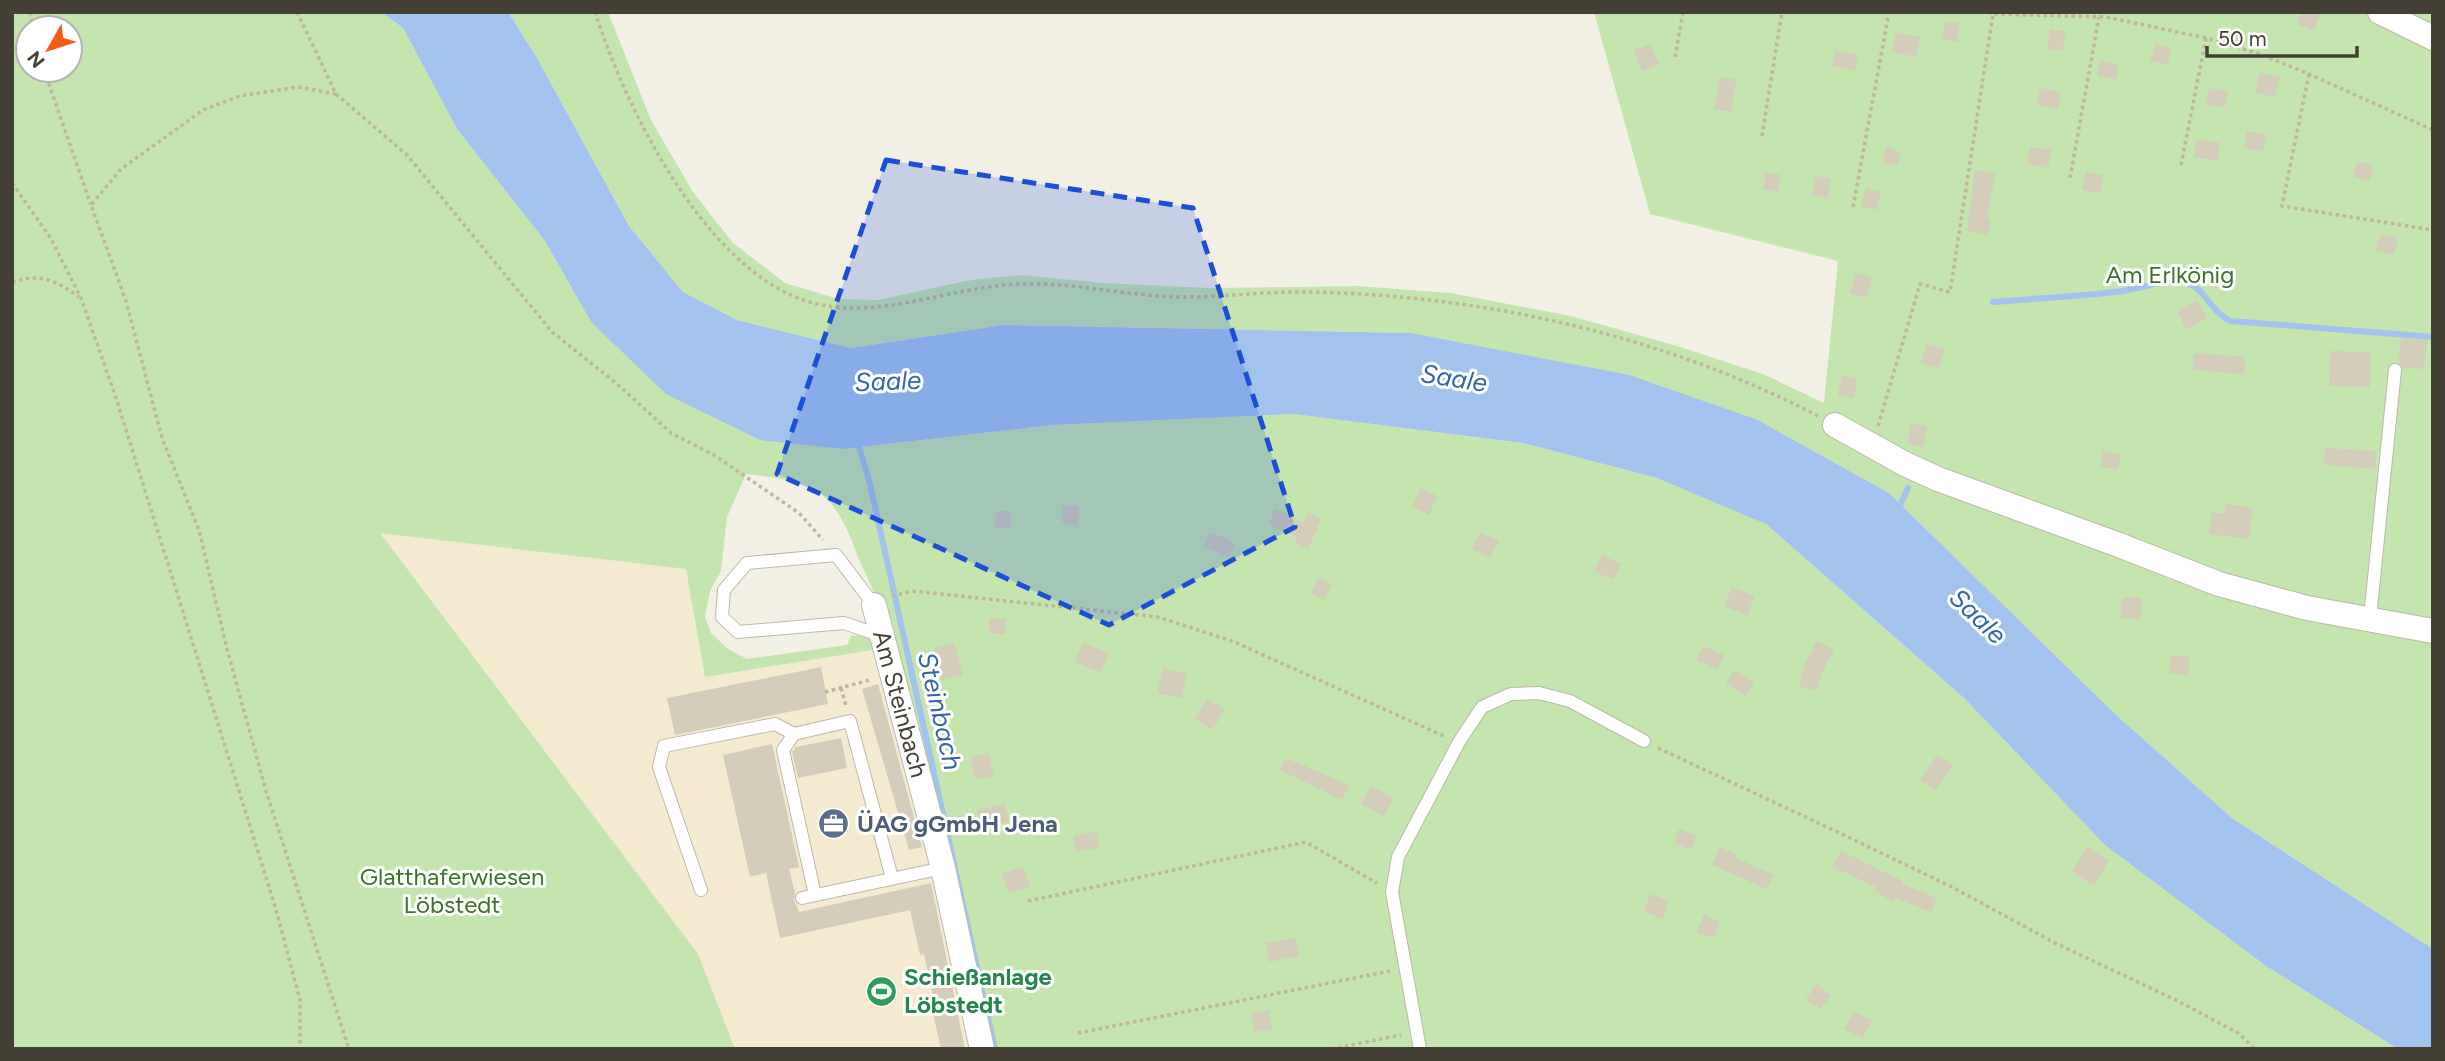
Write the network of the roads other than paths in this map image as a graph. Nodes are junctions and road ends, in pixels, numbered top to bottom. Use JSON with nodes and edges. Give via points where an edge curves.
{"nodes":[{"id":1,"x":2379,"y":12,"type":"edge"},
{"id":2,"x":2433,"y":38,"type":"edge"},
{"id":3,"x":2395,"y":370,"type":"dead end"},
{"id":4,"x":1835,"y":425,"type":"road end"},
{"id":5,"x":874,"y":605,"type":"joint"},
{"id":6,"x":2370,"y":618,"type":"junction"},
{"id":7,"x":2433,"y":631,"type":"edge"},
{"id":8,"x":883,"y":636,"type":"junction"},
{"id":9,"x":794,"y":734,"type":"junction"},
{"id":10,"x":1644,"y":741,"type":"road end"},
{"id":11,"x":943,"y":868,"type":"junction"},
{"id":12,"x":892,"y":878,"type":"junction"},
{"id":13,"x":701,"y":890,"type":"dead end"},
{"id":14,"x":815,"y":895,"type":"junction"},
{"id":15,"x":802,"y":898,"type":"dead end"},
{"id":16,"x":982,"y":1049,"type":"edge"},
{"id":17,"x":1420,"y":1049,"type":"edge"}],
"edges":[{"from":1,"to":2,"type":"street"},
{"from":3,"to":6,"type":"lane"},
{"from":4,"to":6,"type":"street","via":[[1938,479],[2219,584],[2307,608]]},
{"from":5,"to":8,"type":"street","name":"Am Steinbach"},
{"from":5,"to":8,"type":"lane","via":[[836,555],[747,564],[724,590],[722,617],[738,632],[844,623]]},
{"from":6,"to":7,"type":"street"},
{"from":8,"to":11,"type":"street","name":"Am Steinbach"},
{"from":9,"to":12,"type":"lane","via":[[850,722]]},
{"from":9,"to":13,"type":"lane","via":[[775,724],[664,746],[659,766]]},
{"from":9,"to":14,"type":"lane","via":[[783,750]]},
{"from":10,"to":17,"type":"lane","via":[[1570,701],[1539,693],[1511,694],[1482,706],[1398,858],[1392,892]]},
{"from":11,"to":12,"type":"lane"},
{"from":11,"to":16,"type":"street","name":"Am Steinbach"},
{"from":12,"to":14,"type":"lane"},
{"from":14,"to":15,"type":"lane"}]}
